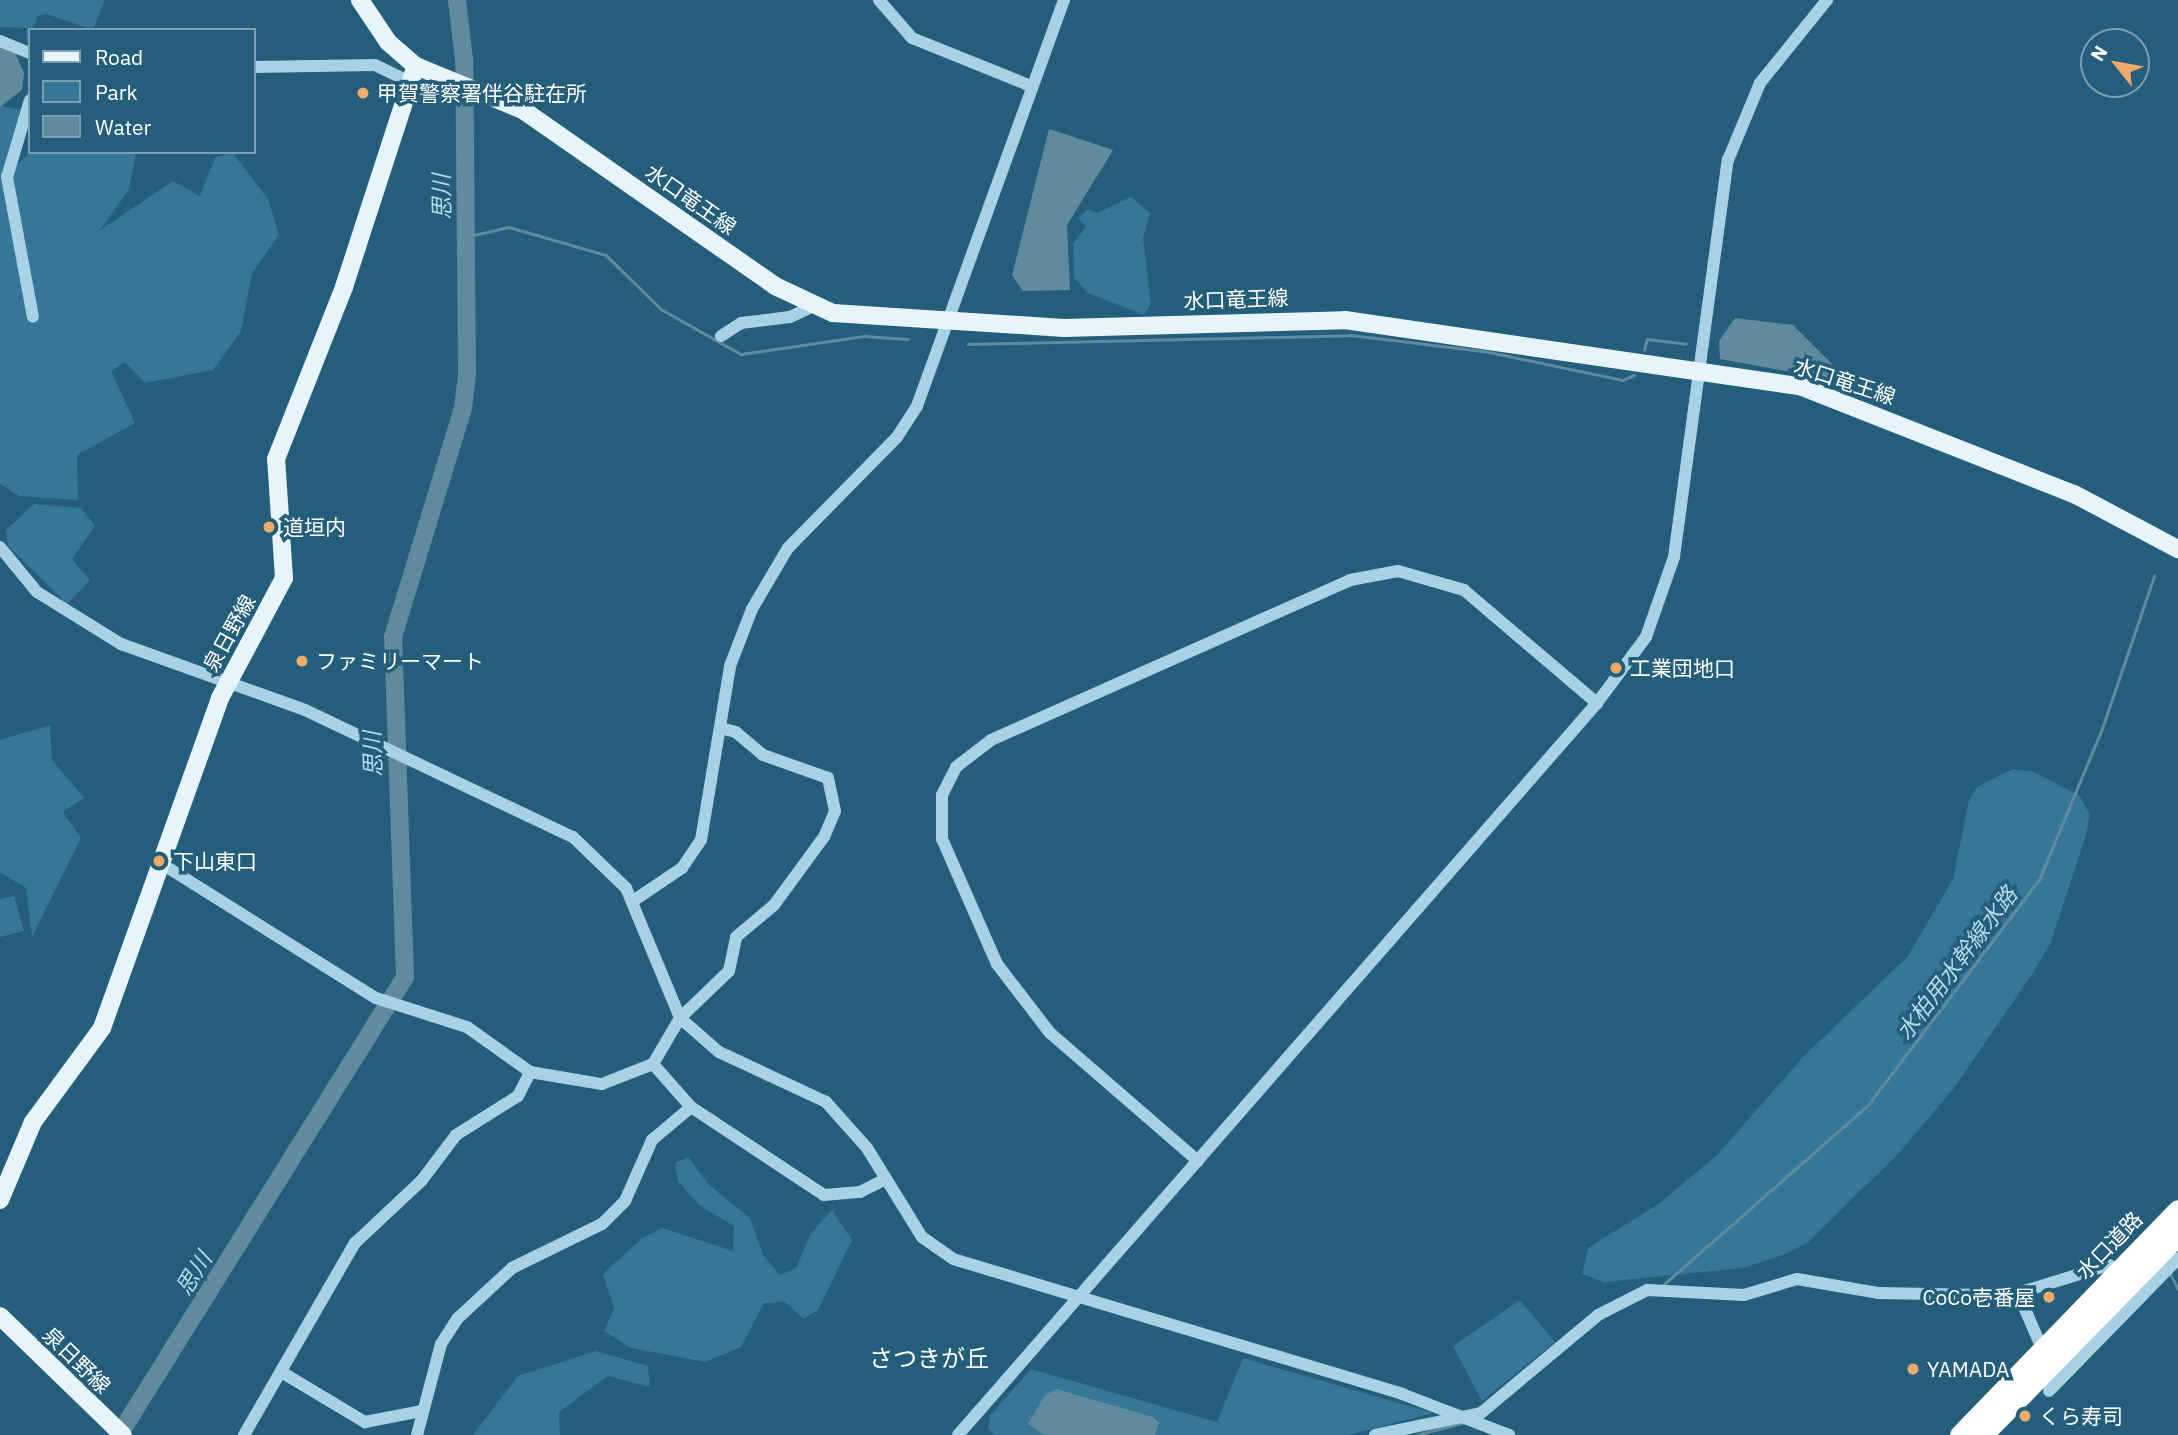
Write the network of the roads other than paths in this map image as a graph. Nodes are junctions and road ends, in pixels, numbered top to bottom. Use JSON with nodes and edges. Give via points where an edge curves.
{"nodes":[{"id":1,"x":360,"y":0,"type":"edge"},
{"id":2,"x":879,"y":0,"type":"edge"},
{"id":3,"x":1064,"y":0,"type":"edge"},
{"id":4,"x":1827,"y":0,"type":"edge"},
{"id":5,"x":0,"y":41,"type":"edge"},
{"id":6,"x":28,"y":51,"type":"edge"},
{"id":7,"x":256,"y":67,"type":"edge"},
{"id":8,"x":412,"y":74,"type":"junction"},
{"id":9,"x":1031,"y":86,"type":"junction"},
{"id":10,"x":28,"y":107,"type":"edge"},
{"id":11,"x":814,"y":306,"type":"junction"},
{"id":12,"x":33,"y":317,"type":"dead end"},
{"id":13,"x":947,"y":323,"type":"junction"},
{"id":14,"x":721,"y":336,"type":"dead end"},
{"id":15,"x":1698,"y":373,"type":"junction"},
{"id":16,"x":0,"y":547,"type":"edge"},
{"id":17,"x":2178,"y":549,"type":"edge"},
{"id":18,"x":227,"y":682,"type":"junction"},
{"id":19,"x":1597,"y":704,"type":"junction"},
{"id":20,"x":720,"y":728,"type":"junction"},
{"id":21,"x":162,"y":864,"type":"junction"},
{"id":22,"x":633,"y":901,"type":"junction"},
{"id":23,"x":680,"y":1018,"type":"junction"},
{"id":24,"x":653,"y":1064,"type":"junction"},
{"id":25,"x":530,"y":1072,"type":"junction"},
{"id":26,"x":691,"y":1107,"type":"junction"},
{"id":27,"x":1198,"y":1161,"type":"junction"},
{"id":28,"x":886,"y":1178,"type":"junction"},
{"id":29,"x":0,"y":1200,"type":"edge"},
{"id":30,"x":2178,"y":1209,"type":"edge"},
{"id":31,"x":2178,"y":1234,"type":"edge"},
{"id":32,"x":2178,"y":1259,"type":"edge"},
{"id":33,"x":2119,"y":1270,"type":"junction"},
{"id":34,"x":2018,"y":1293,"type":"junction"},
{"id":35,"x":1076,"y":1301,"type":"junction"},
{"id":36,"x":0,"y":1316,"type":"edge"},
{"id":37,"x":2044,"y":1347,"type":"junction"},
{"id":38,"x":284,"y":1373,"type":"junction"},
{"id":39,"x":2047,"y":1381,"type":"junction"},
{"id":40,"x":421,"y":1411,"type":"junction"},
{"id":41,"x":1469,"y":1416,"type":"junction"},
{"id":42,"x":116,"y":1429,"type":"edge"},
{"id":43,"x":967,"y":1432,"type":"edge"},
{"id":44,"x":244,"y":1435,"type":"edge"},
{"id":45,"x":417,"y":1435,"type":"edge"},
{"id":46,"x":1375,"y":1435,"type":"edge"},
{"id":47,"x":1509,"y":1435,"type":"edge"},
{"id":48,"x":1960,"y":1435,"type":"edge"},
{"id":49,"x":1982,"y":1435,"type":"edge"}],
"edges":[{"from":1,"to":8,"type":"main road","name":"水口竜王線"},
{"from":2,"to":9,"type":"street","via":[[923,44]]},
{"from":3,"to":9,"type":"street"},
{"from":4,"to":15,"type":"street","via":[[1770,68],[1735,135]]},
{"from":5,"to":6,"type":"street"},
{"from":7,"to":8,"type":"street","via":[[375,65]]},
{"from":8,"to":11,"type":"main road","name":"水口竜王線","via":[[443,76],[475,87],[538,119],[775,286]]},
{"from":8,"to":18,"type":"main road","name":"泉日野線","via":[[344,287],[276,459],[284,578]]},
{"from":9,"to":13,"type":"street"},
{"from":10,"to":12,"type":"street","via":[[7,177]]},
{"from":11,"to":13,"type":"main road","name":"水口竜王線","via":[[845,316]]},
{"from":11,"to":14,"type":"street","via":[[790,317],[741,323]]},
{"from":13,"to":15,"type":"main road","name":"水口竜王線","via":[[1064,328],[1345,320]]},
{"from":13,"to":20,"type":"street","via":[[917,406],[897,437],[818,512],[751,609],[730,666]]},
{"from":15,"to":17,"type":"main road","name":"水口竜王線","via":[[1802,387],[1853,404],[2074,494]]},
{"from":15,"to":19,"type":"street","via":[[1668,584],[1646,637]]},
{"from":16,"to":18,"type":"street","via":[[37,592],[82,624]]},
{"from":18,"to":21,"type":"main road","name":"泉日野線"},
{"from":18,"to":22,"type":"street","via":[[408,758],[573,837],[617,875]]},
{"from":19,"to":27,"type":"street"},
{"from":19,"to":27,"type":"street","via":[[1464,590],[1398,570],[1350,580],[991,740],[956,767],[942,795],[942,839],[997,964],[1050,1032]]},
{"from":20,"to":22,"type":"street","via":[[701,840],[682,868]]},
{"from":20,"to":23,"type":"street","via":[[736,732],[763,755],[828,778],[835,811],[824,837],[774,905],[733,941],[736,958],[729,971]]},
{"from":21,"to":25,"type":"street","via":[[383,1001],[467,1027]]},
{"from":21,"to":29,"type":"main road","name":"泉日野線","via":[[102,1028],[33,1122]]},
{"from":22,"to":23,"type":"street"},
{"from":23,"to":24,"type":"street"},
{"from":23,"to":28,"type":"street","via":[[719,1052],[826,1102]]},
{"from":24,"to":25,"type":"street","via":[[602,1084]]},
{"from":24,"to":26,"type":"street"},
{"from":25,"to":38,"type":"street","via":[[518,1096],[456,1135],[422,1180],[355,1242]]},
{"from":26,"to":28,"type":"street","via":[[824,1195],[860,1192]]},
{"from":26,"to":40,"type":"street","via":[[652,1140],[625,1201],[602,1224],[512,1268],[457,1319],[440,1344]]},
{"from":27,"to":35,"type":"street"},
{"from":28,"to":35,"type":"street","via":[[934,1247],[975,1270]]},
{"from":30,"to":33,"type":"highway","name":"水口道路"},
{"from":31,"to":39,"type":"highway","name":"水口道路"},
{"from":32,"to":39,"type":"street"},
{"from":33,"to":34,"type":"street","via":[[2109,1265]]},
{"from":33,"to":37,"type":"highway","name":"水口道路"},
{"from":34,"to":37,"type":"street"},
{"from":34,"to":41,"type":"street","via":[[1878,1293],[1797,1279],[1744,1295],[1647,1290],[1598,1315],[1503,1397]]},
{"from":35,"to":41,"type":"street"},
{"from":35,"to":43,"type":"street"},
{"from":36,"to":42,"type":"main road","name":"泉日野線"},
{"from":37,"to":39,"type":"street"},
{"from":37,"to":48,"type":"highway","name":"水口道路"},
{"from":38,"to":40,"type":"street","via":[[365,1422]]},
{"from":38,"to":44,"type":"street"},
{"from":39,"to":49,"type":"highway","name":"水口道路"},
{"from":40,"to":45,"type":"street"},
{"from":41,"to":46,"type":"street"},
{"from":41,"to":47,"type":"street"}]}
